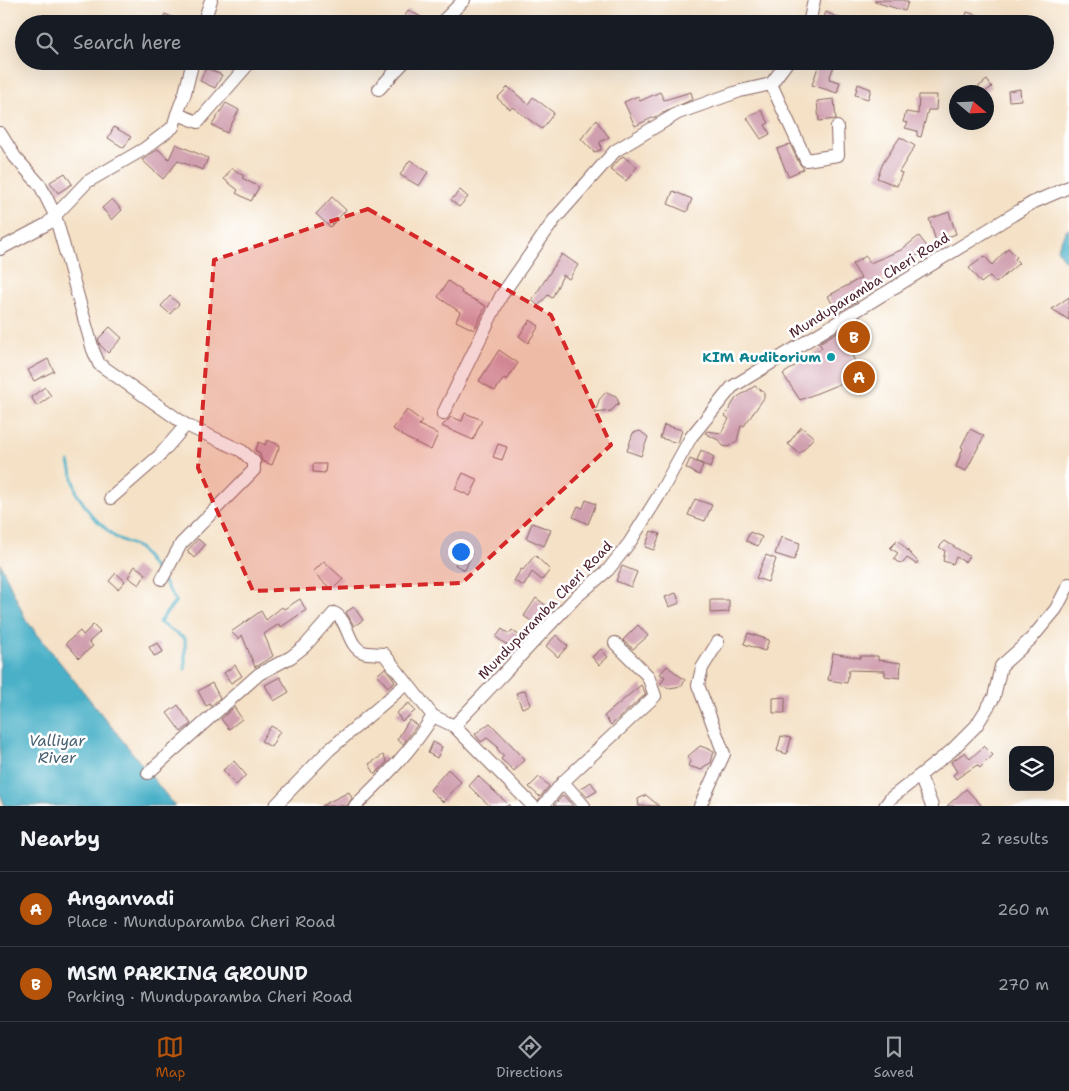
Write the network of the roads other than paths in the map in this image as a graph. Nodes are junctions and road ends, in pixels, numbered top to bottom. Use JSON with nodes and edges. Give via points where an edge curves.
{"nodes":[{"id":1,"x":211,"y":0,"type":"edge"},
{"id":2,"x":464,"y":0,"type":"edge"},
{"id":3,"x":814,"y":0,"type":"edge"},
{"id":4,"x":206,"y":15,"type":"edge"},
{"id":5,"x":449,"y":15,"type":"edge"},
{"id":6,"x":811,"y":15,"type":"edge"},
{"id":7,"x":191,"y":70,"type":"edge"},
{"id":8,"x":243,"y":70,"type":"edge"},
{"id":9,"x":396,"y":70,"type":"edge"},
{"id":10,"x":781,"y":70,"type":"edge"},
{"id":11,"x":771,"y":84,"type":"junction"},
{"id":12,"x":378,"y":89,"type":"dead end"},
{"id":13,"x":176,"y":114,"type":"junction"},
{"id":14,"x":837,"y":127,"type":"dead end"},
{"id":15,"x":0,"y":133,"type":"edge"},
{"id":16,"x":1069,"y":187,"type":"edge"},
{"id":17,"x":55,"y":215,"type":"junction"},
{"id":18,"x":0,"y":249,"type":"edge"},
{"id":19,"x":443,"y":414,"type":"dead end"},
{"id":20,"x":186,"y":425,"type":"junction"},
{"id":21,"x":111,"y":498,"type":"dead end"},
{"id":22,"x":162,"y":579,"type":"dead end"},
{"id":23,"x":1069,"y":584,"type":"edge"},
{"id":24,"x":718,"y":642,"type":"dead end"},
{"id":25,"x":615,"y":643,"type":"dead end"},
{"id":26,"x":406,"y":684,"type":"junction"},
{"id":27,"x":433,"y":716,"type":"junction"},
{"id":28,"x":454,"y":726,"type":"junction"},
{"id":29,"x":148,"y":773,"type":"dead end"},
{"id":30,"x":920,"y":776,"type":"junction"},
{"id":31,"x":563,"y":782,"type":"junction"},
{"id":32,"x":274,"y":806,"type":"edge"},
{"id":33,"x":355,"y":806,"type":"edge"},
{"id":34,"x":533,"y":806,"type":"edge"},
{"id":35,"x":543,"y":806,"type":"edge"},
{"id":36,"x":584,"y":806,"type":"edge"},
{"id":37,"x":700,"y":806,"type":"edge"},
{"id":38,"x":885,"y":806,"type":"edge"},
{"id":39,"x":932,"y":806,"type":"edge"}],
"edges":[{"from":1,"to":4,"type":"street"},
{"from":2,"to":5,"type":"street"},
{"from":3,"to":6,"type":"street"},
{"from":7,"to":13,"type":"street"},
{"from":8,"to":13,"type":"street","via":[[198,122]]},
{"from":9,"to":12,"type":"street"},
{"from":10,"to":11,"type":"street"},
{"from":11,"to":14,"type":"street","via":[[806,160],[838,154]]},
{"from":11,"to":19,"type":"street","via":[[740,91],[678,113],[615,151],[554,220],[501,296]]},
{"from":13,"to":17,"type":"street","via":[[173,127],[144,149],[87,182]]},
{"from":15,"to":17,"type":"street","via":[[15,157],[40,185]]},
{"from":16,"to":28,"type":"street","name":"Munduparamba Cheri Road","via":[[1032,203],[732,387],[691,437],[654,505],[608,570],[575,598]]},
{"from":17,"to":18,"type":"street","via":[[47,224]]},
{"from":17,"to":20,"type":"street","via":[[92,350],[99,364]]},
{"from":20,"to":21,"type":"street","via":[[159,456]]},
{"from":20,"to":22,"type":"street","via":[[242,451],[251,457],[256,467],[181,544]]},
{"from":23,"to":30,"type":"street","via":[[1056,609],[1002,666],[994,696],[976,726]]},
{"from":24,"to":37,"type":"street","via":[[702,668],[698,685],[724,754]]},
{"from":25,"to":31,"type":"street","via":[[648,676],[655,696]]},
{"from":26,"to":27,"type":"street"},
{"from":26,"to":29,"type":"street","via":[[384,654],[363,652],[357,648],[340,616],[334,613],[305,646],[260,674]]},
{"from":26,"to":32,"type":"street","via":[[330,750]]},
{"from":27,"to":28,"type":"street"},
{"from":27,"to":33,"type":"street","via":[[402,758]]},
{"from":28,"to":34,"type":"street"},
{"from":30,"to":38,"type":"street"},
{"from":30,"to":39,"type":"street"},
{"from":31,"to":35,"type":"street"},
{"from":31,"to":36,"type":"street"}]}
